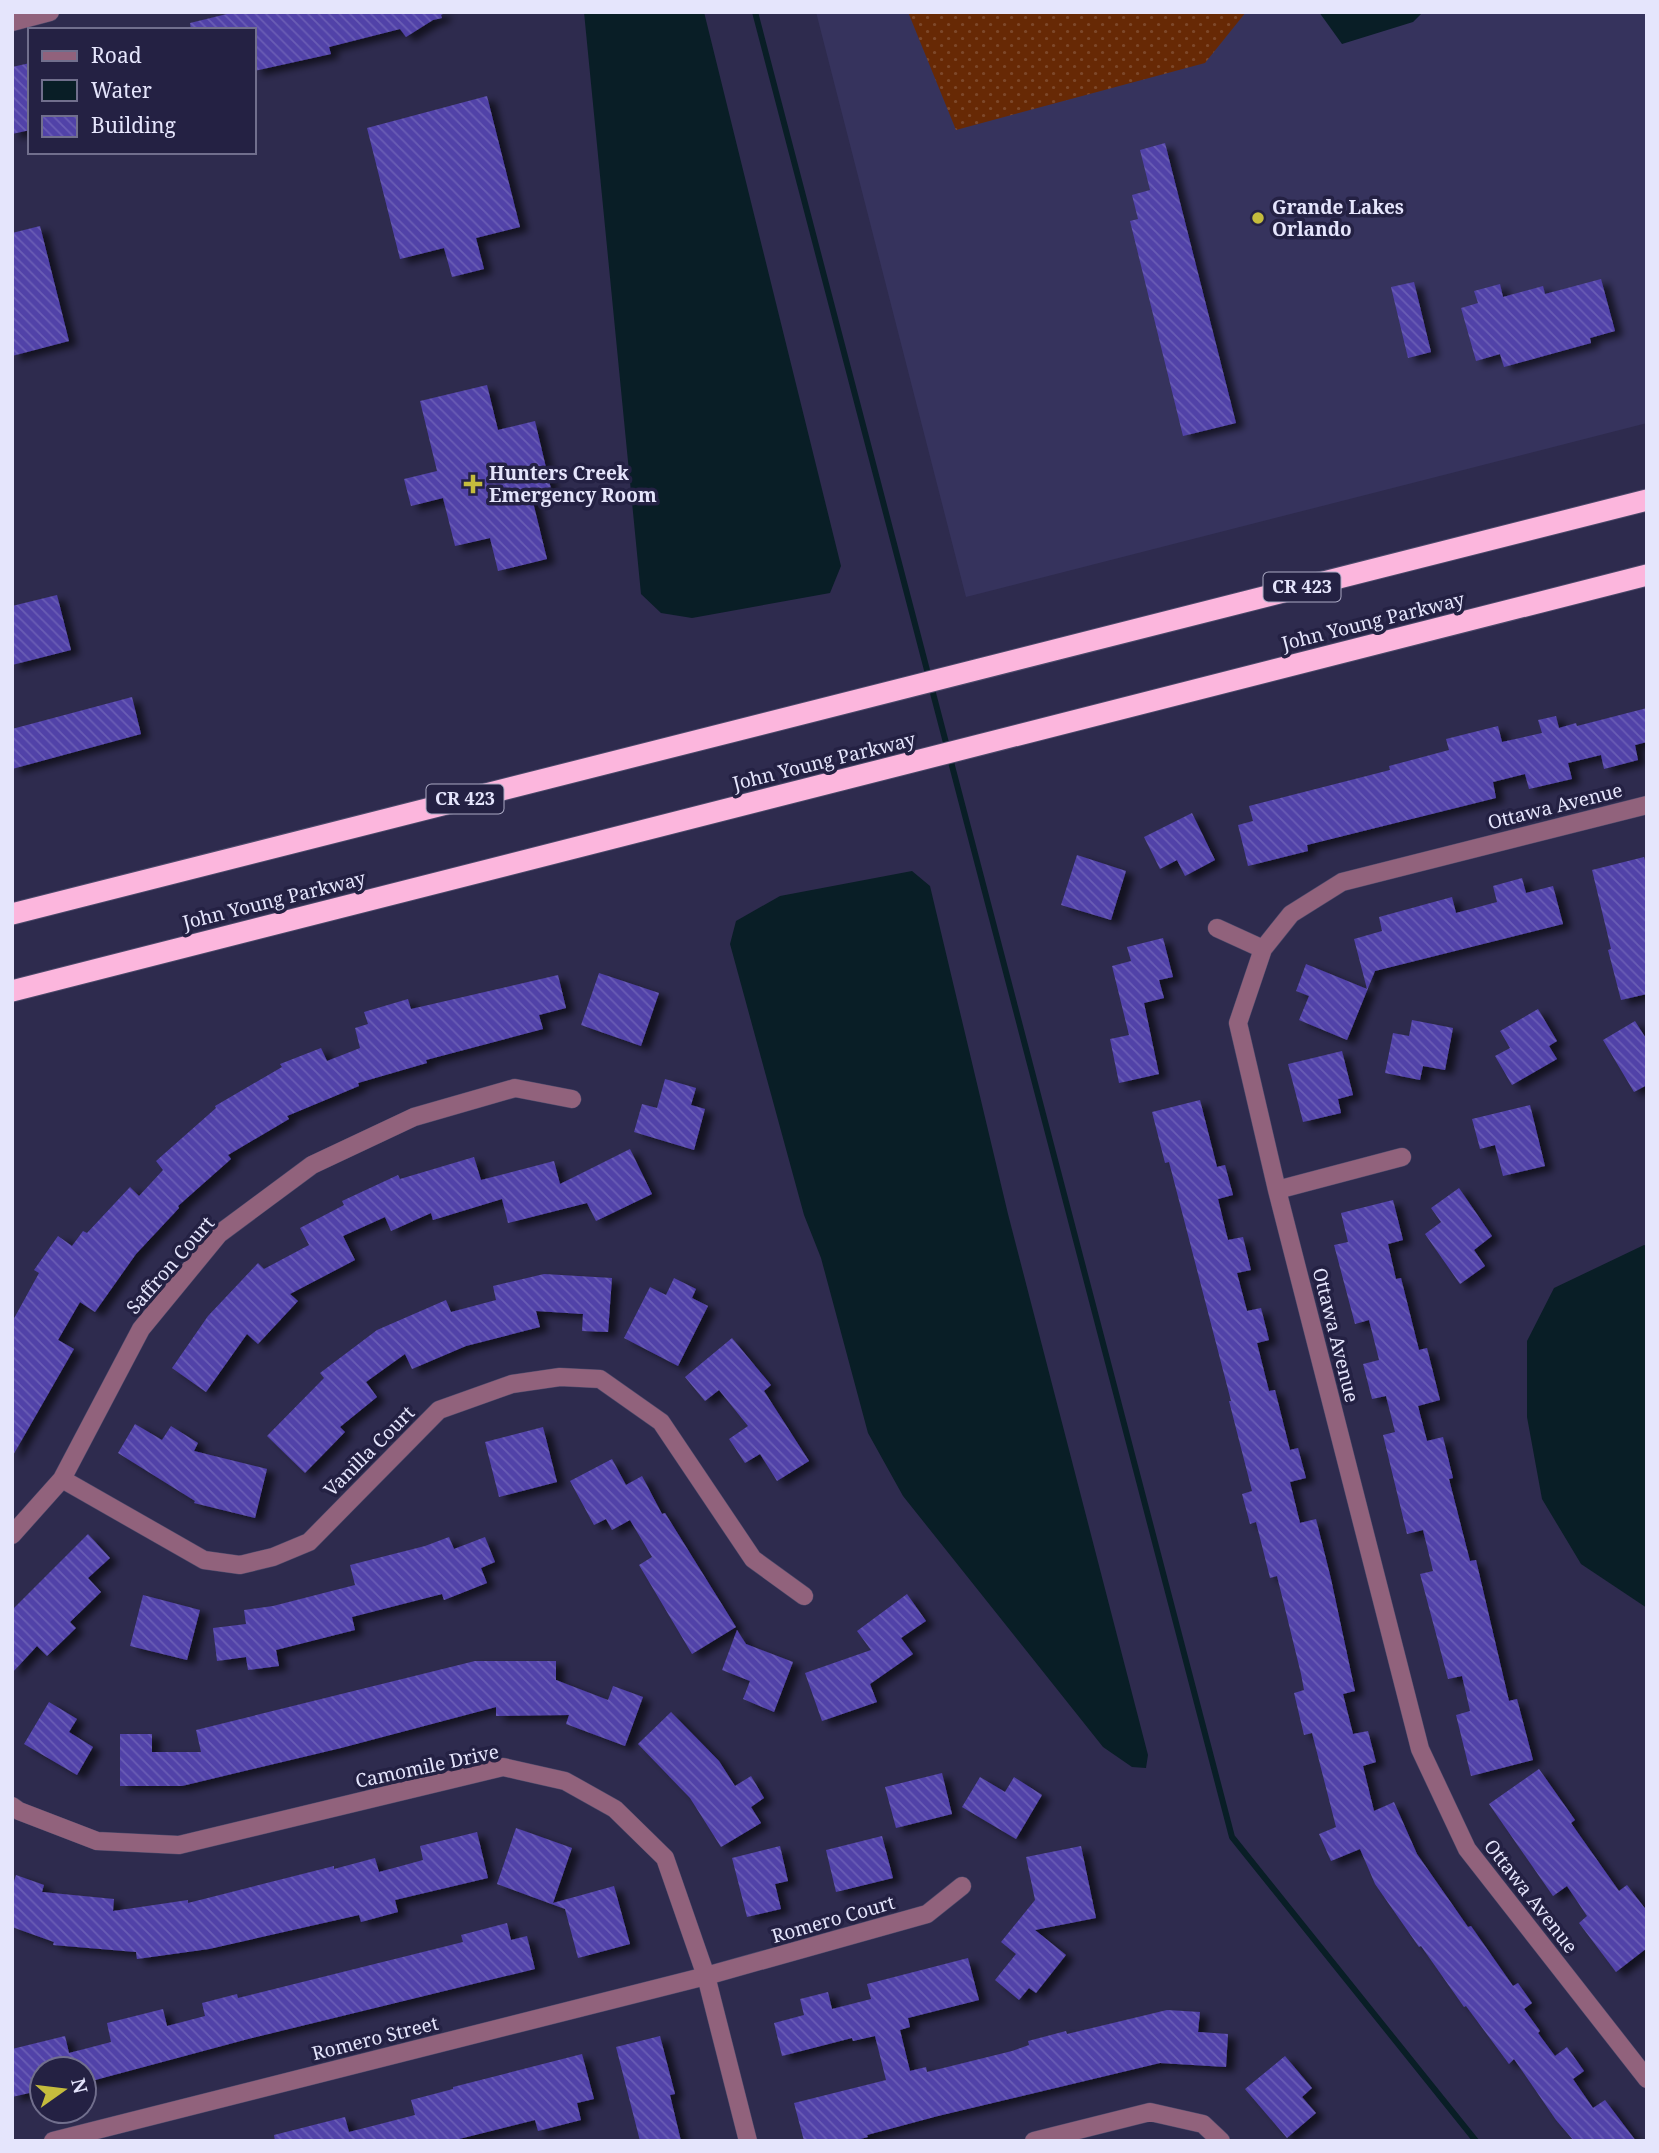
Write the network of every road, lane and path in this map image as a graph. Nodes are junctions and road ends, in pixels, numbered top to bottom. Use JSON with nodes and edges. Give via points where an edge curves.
{"nodes":[{"id":1,"x":50,"y":12,"type":"edge"},
{"id":2,"x":12,"y":22,"type":"edge"},
{"id":3,"x":1647,"y":500,"type":"edge"},
{"id":4,"x":1647,"y":575,"type":"edge"},
{"id":5,"x":1647,"y":805,"type":"edge"},
{"id":6,"x":12,"y":914,"type":"edge"},
{"id":7,"x":1217,"y":928,"type":"dead end"},
{"id":8,"x":1263,"y":949,"type":"junction"},
{"id":9,"x":12,"y":991,"type":"edge"},
{"id":10,"x":572,"y":1099,"type":"dead end"},
{"id":11,"x":1402,"y":1157,"type":"dead end"},
{"id":12,"x":1277,"y":1189,"type":"junction"},
{"id":13,"x":62,"y":1479,"type":"junction"},
{"id":14,"x":12,"y":1535,"type":"edge"},
{"id":15,"x":804,"y":1596,"type":"dead end"},
{"id":16,"x":12,"y":1806,"type":"edge"},
{"id":17,"x":962,"y":1886,"type":"dead end"},
{"id":18,"x":706,"y":1976,"type":"junction"},
{"id":19,"x":1647,"y":2079,"type":"edge"},
{"id":20,"x":53,"y":2141,"type":"edge"},
{"id":21,"x":748,"y":2141,"type":"edge"},
{"id":22,"x":1034,"y":2141,"type":"edge"},
{"id":23,"x":1221,"y":2141,"type":"edge"}],
"edges":[{"from":1,"to":2,"type":"street"},
{"from":3,"to":6,"type":"highway","number":"CR 423"},
{"from":4,"to":9,"type":"highway","name":"John Young Parkway"},
{"from":5,"to":8,"type":"street","name":"Ottawa Avenue","via":[[1342,882],[1292,914]]},
{"from":7,"to":8,"type":"street"},
{"from":8,"to":12,"type":"street","name":"Ottawa Avenue","via":[[1238,1023]]},
{"from":10,"to":13,"type":"street","name":"Saffron Court","via":[[515,1088],[414,1117],[312,1164],[219,1234],[141,1329]]},
{"from":11,"to":12,"type":"street"},
{"from":12,"to":19,"type":"street","name":"Ottawa Avenue","via":[[1420,1749],[1467,1849]]},
{"from":13,"to":14,"type":"street","name":"Saffron Court"},
{"from":13,"to":15,"type":"street","name":"Vanilla Court","via":[[204,1560],[240,1565],[309,1542],[439,1410],[512,1384],[560,1377],[600,1379],[660,1422],[753,1559]]},
{"from":16,"to":18,"type":"street","name":"Camomile Drive","via":[[97,1841],[179,1845],[503,1767],[565,1781],[615,1809],[666,1858]]},
{"from":17,"to":18,"type":"street","name":"Romero Court","via":[[927,1914]]},
{"from":18,"to":20,"type":"street","name":"Romero Street"},
{"from":18,"to":21,"type":"street","name":"Camomile Drive"},
{"from":22,"to":23,"type":"street","via":[[1150,2112],[1203,2124]]}]}
